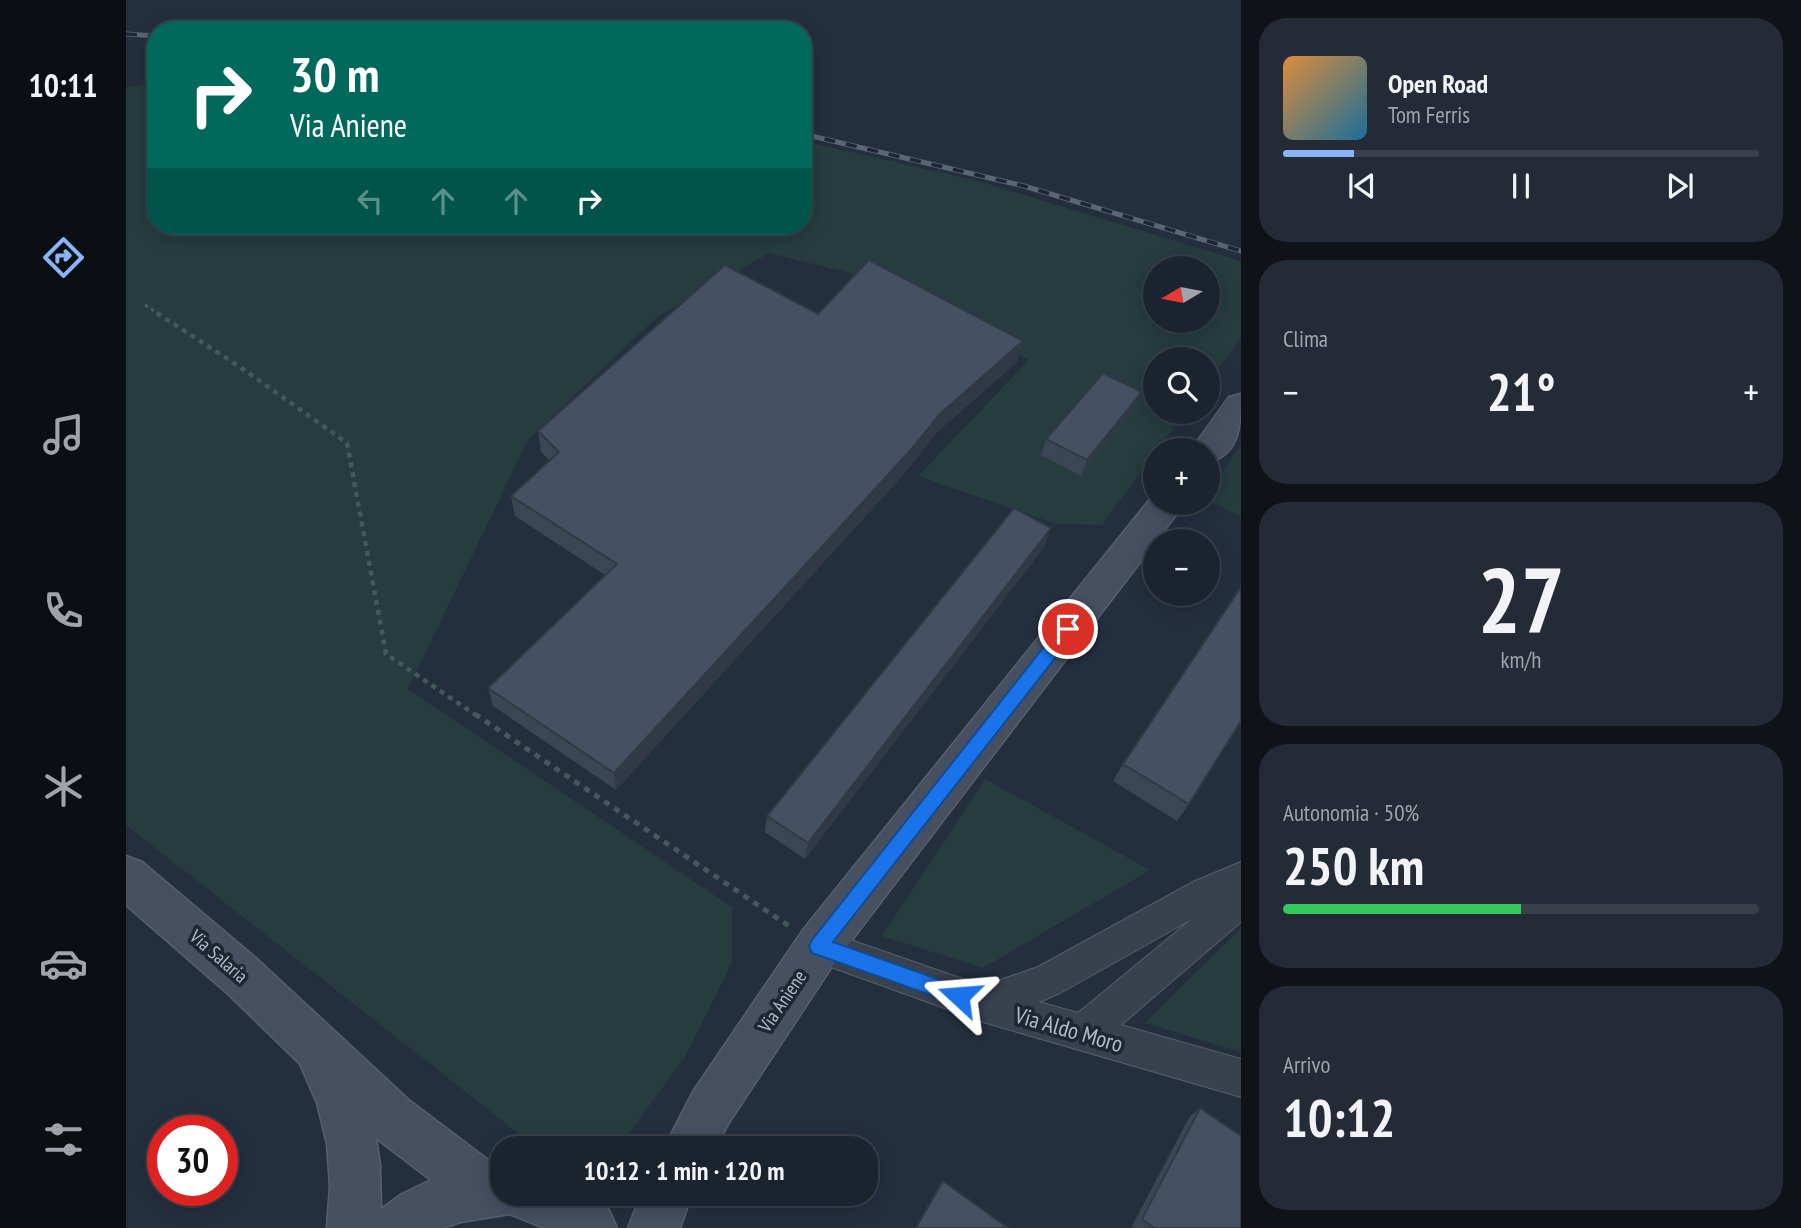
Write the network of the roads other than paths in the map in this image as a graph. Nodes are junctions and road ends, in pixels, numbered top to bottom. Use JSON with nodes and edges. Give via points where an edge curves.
{"nodes":[{"id":1,"x":1241,"y":406,"type":"edge"},
{"id":2,"x":1217,"y":438,"type":"edge"},
{"id":3,"x":1158,"y":515,"type":"edge"},
{"id":4,"x":126,"y":877,"type":"edge"},
{"id":5,"x":1241,"y":878,"type":"edge"},
{"id":6,"x":1241,"y":896,"type":"edge"},
{"id":7,"x":819,"y":946,"type":"junction"},
{"id":8,"x":983,"y":1004,"type":"junction"},
{"id":9,"x":1083,"y":1033,"type":"junction"},
{"id":10,"x":307,"y":1040,"type":"junction"},
{"id":11,"x":1241,"y":1078,"type":"edge"},
{"id":12,"x":700,"y":1128,"type":"edge"},
{"id":13,"x":490,"y":1172,"type":"edge"},
{"id":14,"x":490,"y":1201,"type":"edge"},
{"id":15,"x":662,"y":1206,"type":"edge"},
{"id":16,"x":353,"y":1228,"type":"edge"},
{"id":17,"x":398,"y":1228,"type":"edge"},
{"id":18,"x":654,"y":1228,"type":"edge"}],
"edges":[{"from":1,"to":2,"type":"street"},
{"from":3,"to":7,"type":"street","name":"Via Aniene"},
{"from":4,"to":10,"type":"street","name":"Via Salaria","via":[[242,976]]},
{"from":5,"to":8,"type":"street","via":[[1207,892],[1047,981]]},
{"from":6,"to":9,"type":"street"},
{"from":7,"to":8,"type":"street","name":"Via Aldo Moro"},
{"from":7,"to":12,"type":"street","name":"Via Aniene"},
{"from":8,"to":9,"type":"street","name":"Via Aldo Moro"},
{"from":9,"to":11,"type":"street","name":"Via Aldo Moro"},
{"from":10,"to":13,"type":"street","name":"Via Salaria","via":[[392,1119]]},
{"from":10,"to":16,"type":"street","name":"Via Salaria","via":[[344,1106],[355,1160]]},
{"from":14,"to":17,"type":"street","name":"Via Salaria","via":[[443,1201]]},
{"from":15,"to":18,"type":"street"}]}
